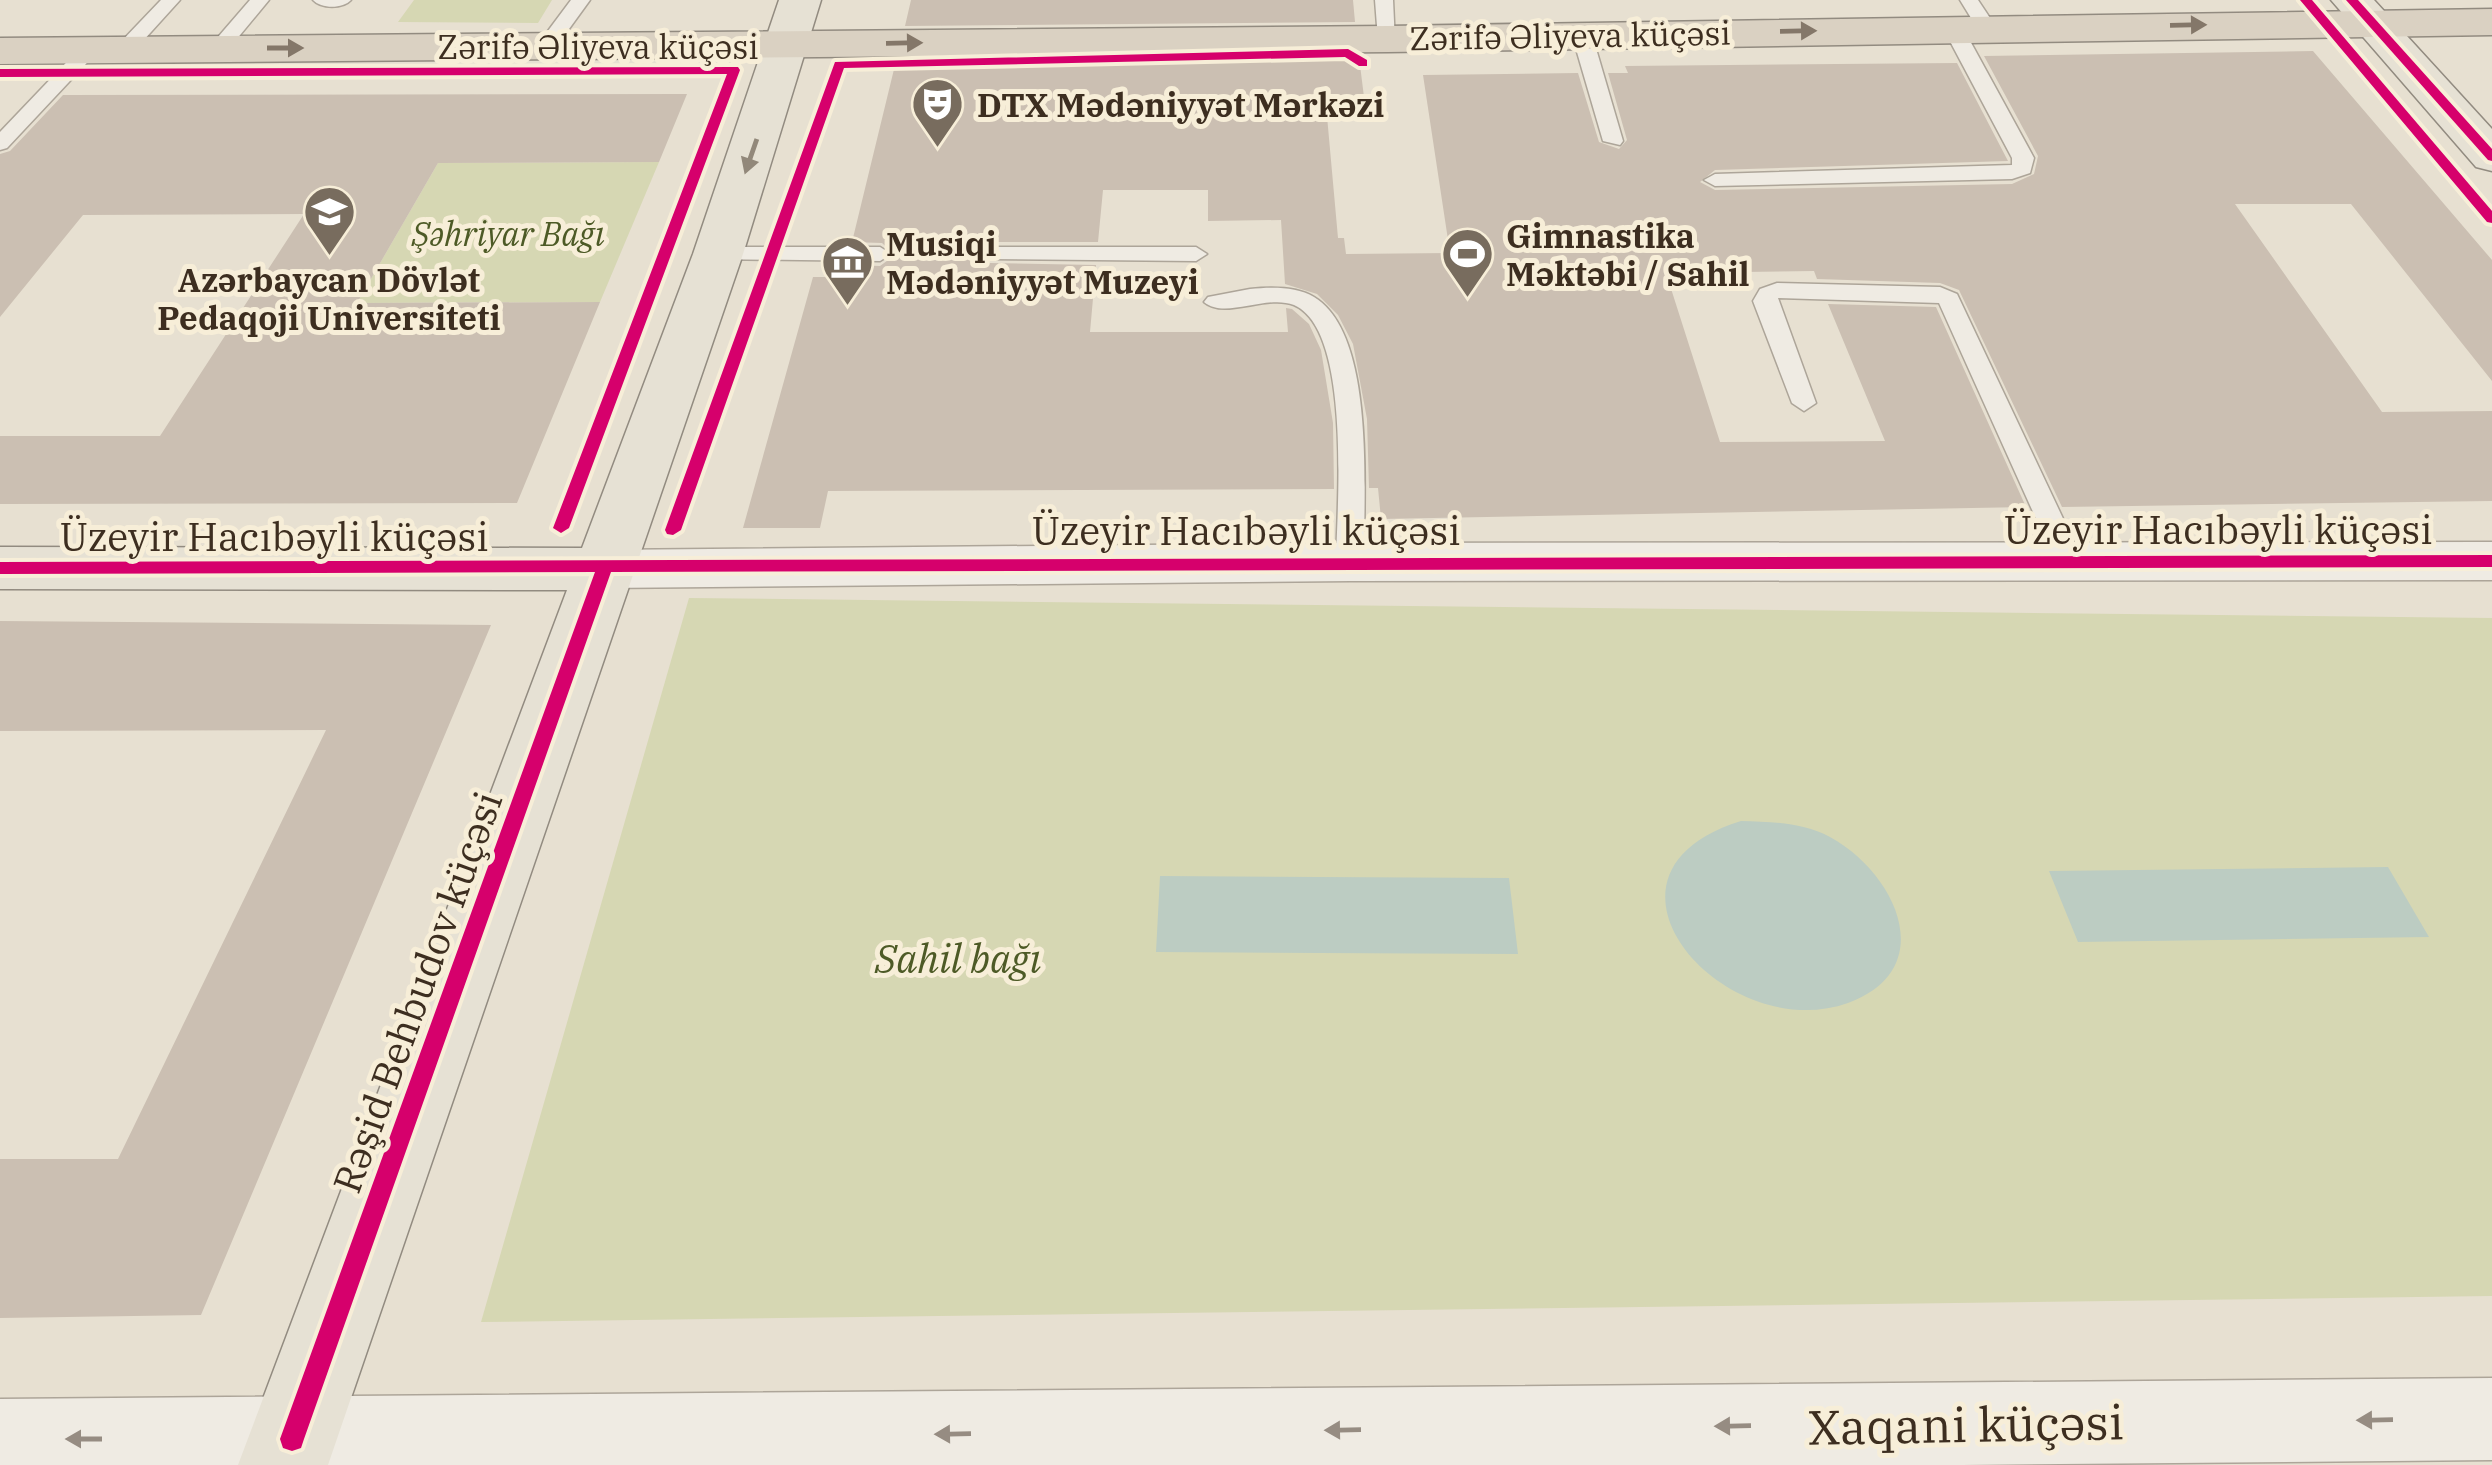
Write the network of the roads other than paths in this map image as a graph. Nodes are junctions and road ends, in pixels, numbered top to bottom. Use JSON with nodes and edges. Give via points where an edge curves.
{"nodes":[{"id":1,"x":171,"y":0,"type":"edge"},
{"id":2,"x":260,"y":0,"type":"edge"},
{"id":3,"x":322,"y":0,"type":"edge"},
{"id":4,"x":342,"y":0,"type":"edge"},
{"id":5,"x":581,"y":0,"type":"edge"},
{"id":6,"x":2362,"y":11,"type":"edge"},
{"id":7,"x":1970,"y":18,"type":"edge"},
{"id":8,"x":1386,"y":19,"type":"edge"},
{"id":9,"x":794,"y":22,"type":"edge"},
{"id":10,"x":2492,"y":22,"type":"edge"},
{"id":11,"x":1582,"y":35,"type":"junction"},
{"id":12,"x":546,"y":47,"type":"junction"},
{"id":13,"x":219,"y":48,"type":"junction"},
{"id":14,"x":0,"y":50,"type":"edge"},
{"id":15,"x":107,"y":50,"type":"junction"},
{"id":16,"x":1613,"y":141,"type":"dead end"},
{"id":17,"x":0,"y":144,"type":"edge"},
{"id":18,"x":2492,"y":157,"type":"edge"},
{"id":19,"x":1715,"y":180,"type":"dead end"},
{"id":20,"x":718,"y":254,"type":"junction"},
{"id":21,"x":880,"y":254,"type":"dead end"},
{"id":22,"x":998,"y":254,"type":"dead end"},
{"id":23,"x":1196,"y":254,"type":"dead end"},
{"id":24,"x":1216,"y":302,"type":"dead end"},
{"id":25,"x":1804,"y":404,"type":"dead end"},
{"id":26,"x":2492,"y":561,"type":"edge"},
{"id":27,"x":1350,"y":562,"type":"junction"},
{"id":28,"x":2070,"y":563,"type":"junction"},
{"id":29,"x":0,"y":568,"type":"edge"},
{"id":30,"x":604,"y":569,"type":"junction"},
{"id":31,"x":2492,"y":1419,"type":"edge"},
{"id":32,"x":0,"y":1439,"type":"edge"},
{"id":33,"x":288,"y":1452,"type":"edge"}],
"edges":[{"from":1,"to":15,"type":"lane"},
{"from":2,"to":13,"type":"lane"},
{"from":3,"to":4,"type":"lane"},
{"from":5,"to":12,"type":"lane"},
{"from":7,"to":6,"type":"highway","name":"Zərifə Əliyeva küçəsi","one_way":true},
{"from":6,"to":10,"type":"highway","name":"Zərifə Əliyeva küçəsi"},
{"from":6,"to":18,"type":"main road"},
{"from":11,"to":7,"type":"highway","name":"Zərifə Əliyeva küçəsi","one_way":true},
{"from":7,"to":19,"type":"lane","via":[[2022,167]]},
{"from":9,"to":8,"type":"highway","name":"Zərifə Əliyeva küçəsi","one_way":true},
{"from":8,"to":11,"type":"highway","name":"Zərifə Əliyeva küçəsi"},
{"from":9,"to":12,"type":"highway","name":"Zərifə Əliyeva küçəsi"},
{"from":9,"to":20,"type":"main road","name":"Rəşid Behbudov küçəsi","one_way":true},
{"from":11,"to":16,"type":"lane"},
{"from":13,"to":12,"type":"highway","name":"Zərifə Əliyeva küçəsi","one_way":true},
{"from":13,"to":15,"type":"highway","name":"Zərifə Əliyeva küçəsi"},
{"from":14,"to":15,"type":"highway","name":"Zərifə Əliyeva küçəsi"},
{"from":15,"to":17,"type":"lane"},
{"from":20,"to":21,"type":"lane"},
{"from":20,"to":30,"type":"main road","name":"Rəşid Behbudov küçəsi"},
{"from":22,"to":23,"type":"lane"},
{"from":24,"to":27,"type":"lane","via":[[1294,298],[1330,325],[1343,368]]},
{"from":25,"to":28,"type":"lane","via":[[1768,294],[1940,294]]},
{"from":26,"to":28,"type":"street","name":"Üzeyir Hacıbəyli küçəsi"},
{"from":27,"to":28,"type":"street","name":"Üzeyir Hacıbəyli küçəsi"},
{"from":27,"to":30,"type":"street","name":"Üzeyir Hacıbəyli küçəsi"},
{"from":29,"to":30,"type":"main road","name":"Üzeyir Hacıbəyli küçəsi"},
{"from":30,"to":33,"type":"main road","name":"Rəşid Behbudov küçəsi"},
{"from":31,"to":33,"type":"street","name":"Xaqani küçəsi","one_way":true},
{"from":33,"to":32,"type":"street","name":"Xaqani küçəsi","one_way":true}]}
